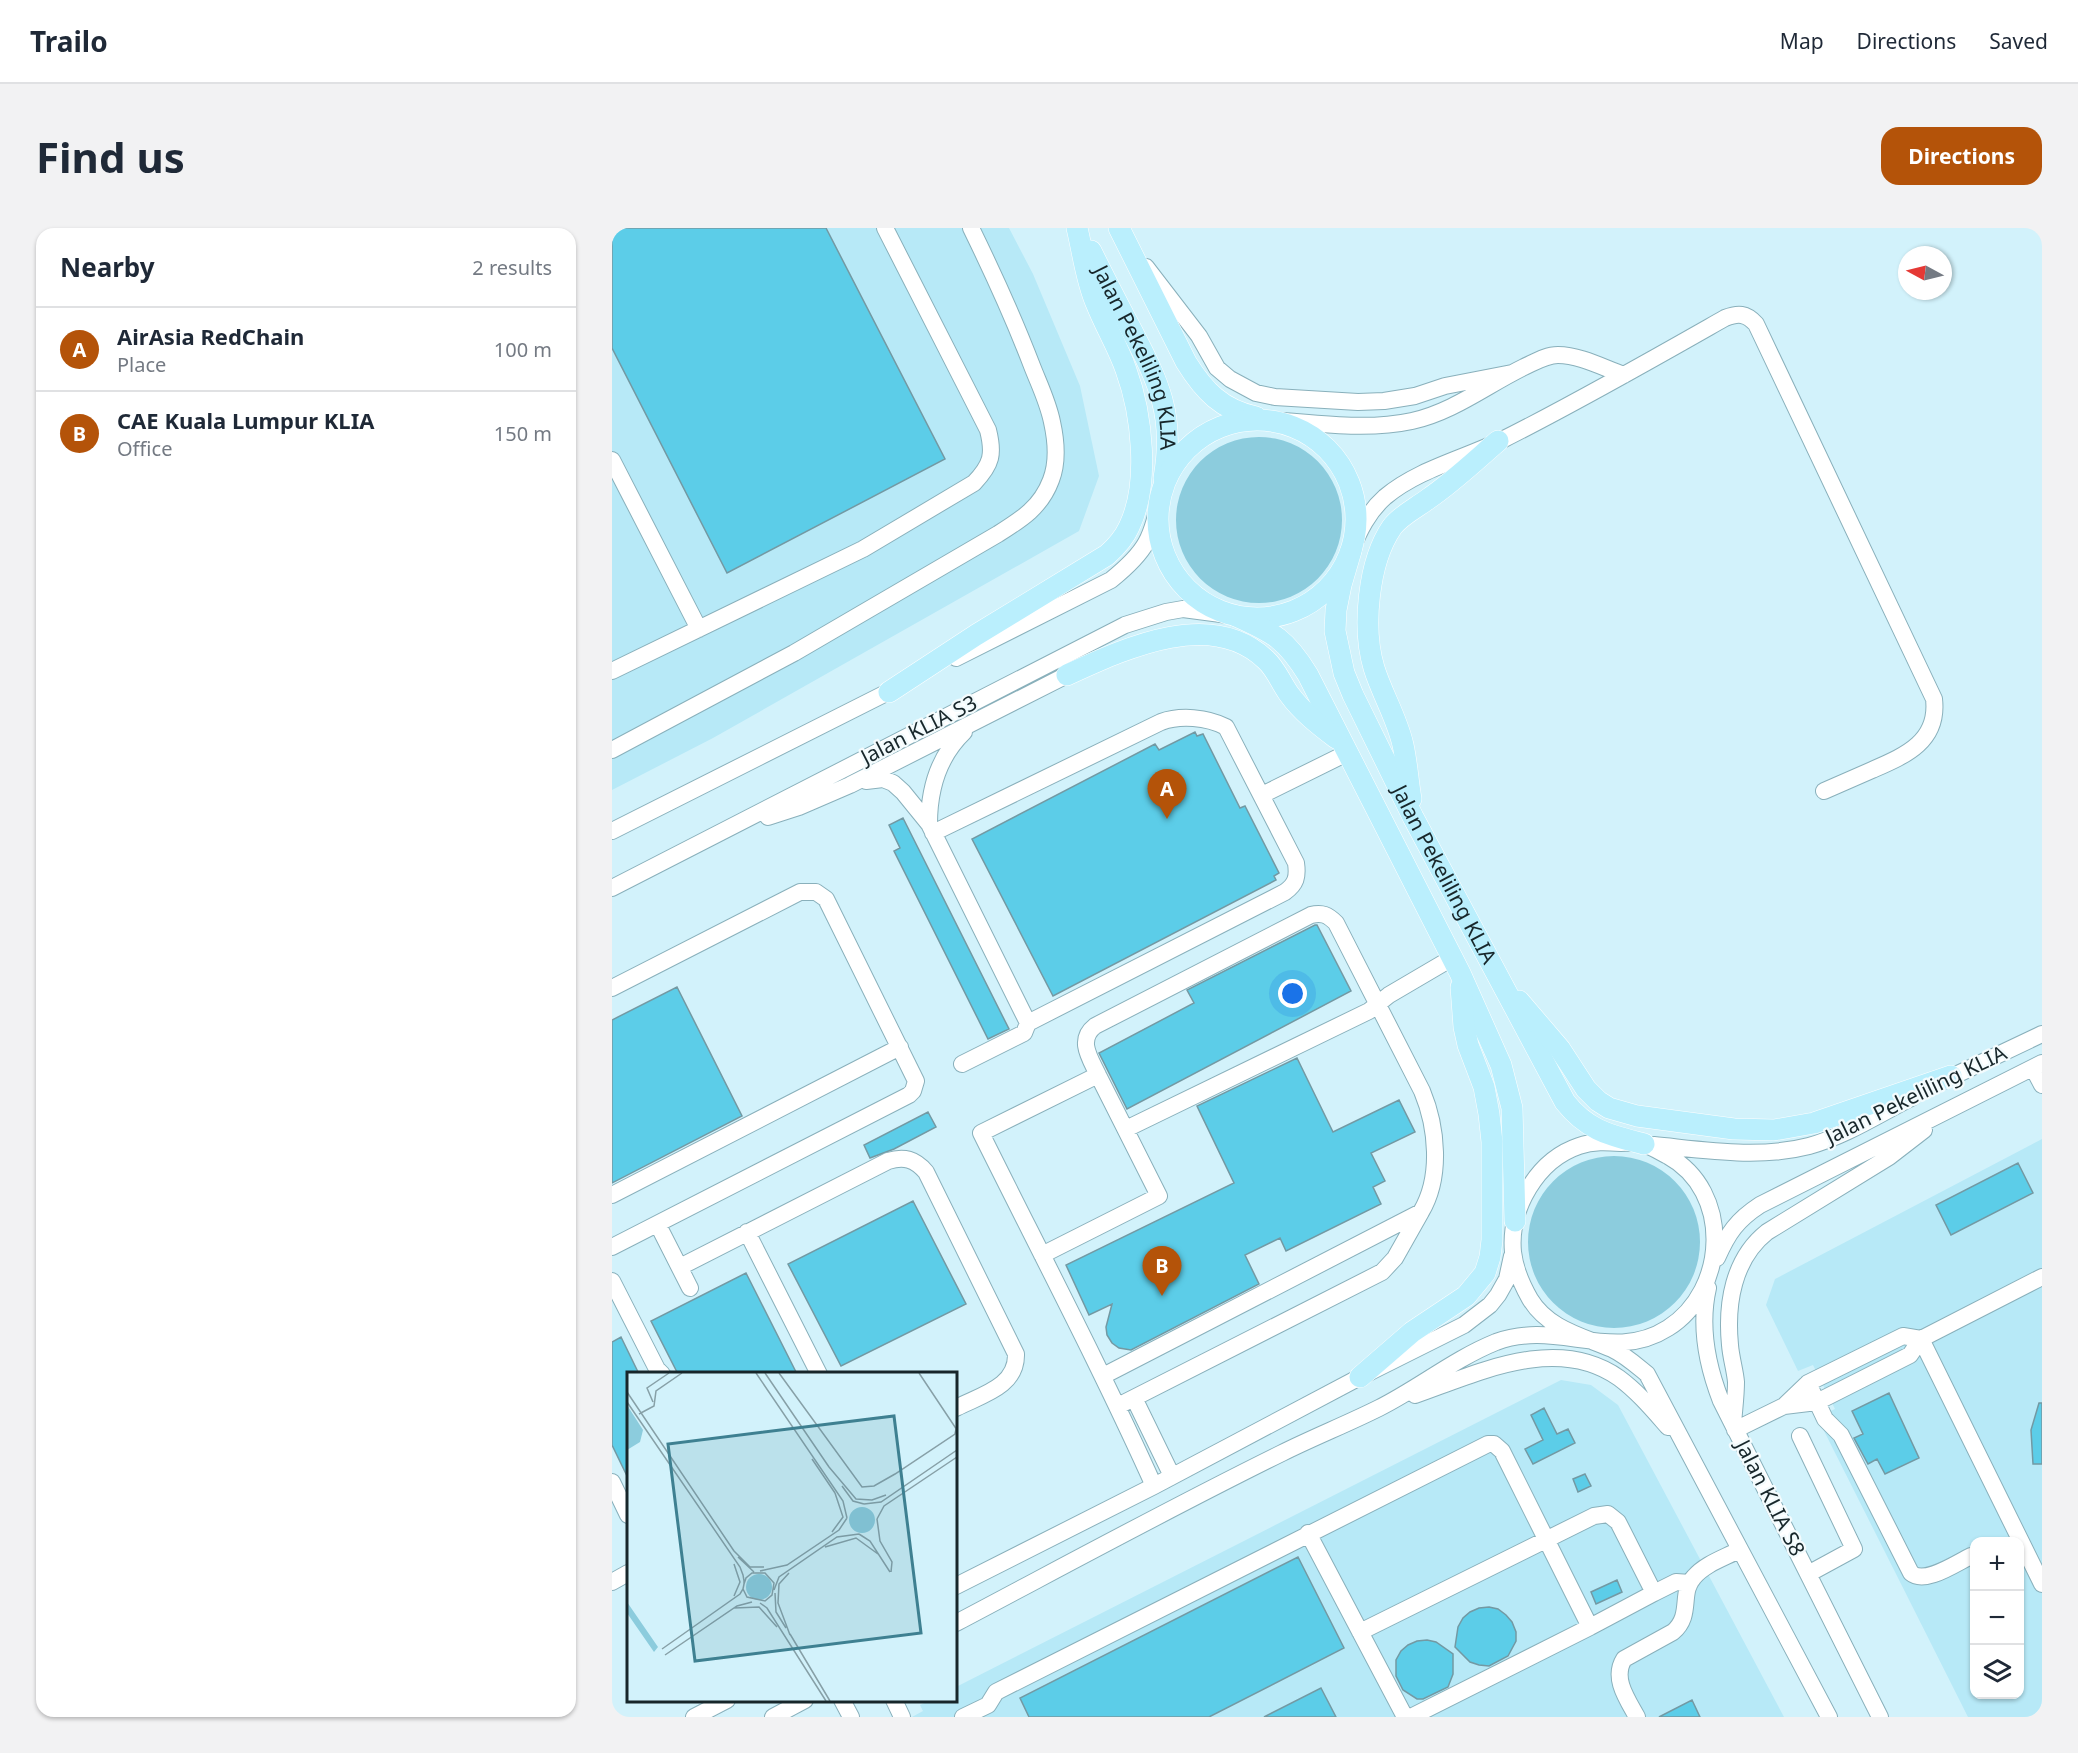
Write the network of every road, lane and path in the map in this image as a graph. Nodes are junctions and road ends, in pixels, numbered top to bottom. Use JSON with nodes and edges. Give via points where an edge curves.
{"nodes":[{"id":1,"x":885,"y":228,"type":"edge"},
{"id":2,"x":971,"y":228,"type":"edge"},
{"id":3,"x":1078,"y":228,"type":"edge"},
{"id":4,"x":1123,"y":235,"type":"edge"},
{"id":5,"x":1512,"y":373,"type":"junction"},
{"id":6,"x":1624,"y":375,"type":"junction"},
{"id":7,"x":1270,"y":420,"type":"junction"},
{"id":8,"x":1498,"y":441,"type":"junction"},
{"id":9,"x":612,"y":459,"type":"edge"},
{"id":10,"x":1161,"y":494,"type":"junction"},
{"id":11,"x":1351,"y":551,"type":"junction"},
{"id":12,"x":1236,"y":616,"type":"junction"},
{"id":13,"x":699,"y":629,"type":"junction"},
{"id":14,"x":612,"y":672,"type":"edge"},
{"id":15,"x":1067,"y":675,"type":"joint"},
{"id":16,"x":889,"y":692,"type":"junction"},
{"id":17,"x":983,"y":718,"type":"junction"},
{"id":18,"x":1344,"y":748,"type":"junction"},
{"id":19,"x":612,"y":750,"type":"edge"},
{"id":20,"x":850,"y":785,"type":"junction"},
{"id":21,"x":1824,"y":791,"type":"dead end"},
{"id":22,"x":1262,"y":795,"type":"junction"},
{"id":23,"x":1413,"y":817,"type":"junction"},
{"id":24,"x":931,"y":828,"type":"junction"},
{"id":25,"x":725,"y":830,"type":"junction"},
{"id":26,"x":612,"y":831,"type":"edge"},
{"id":27,"x":612,"y":888,"type":"edge"},
{"id":28,"x":1456,"y":965,"type":"junction"},
{"id":29,"x":1492,"y":968,"type":"junction"},
{"id":30,"x":612,"y":988,"type":"edge"},
{"id":31,"x":1377,"y":1005,"type":"junction"},
{"id":32,"x":1028,"y":1023,"type":"junction"},
{"id":33,"x":2042,"y":1034,"type":"edge"},
{"id":34,"x":900,"y":1047,"type":"junction"},
{"id":35,"x":962,"y":1064,"type":"dead end"},
{"id":36,"x":2038,"y":1065,"type":"edge"},
{"id":37,"x":1098,"y":1075,"type":"junction"},
{"id":38,"x":1951,"y":1076,"type":"junction"},
{"id":39,"x":2042,"y":1085,"type":"edge"},
{"id":40,"x":1956,"y":1106,"type":"junction"},
{"id":41,"x":1126,"y":1129,"type":"junction"},
{"id":42,"x":1644,"y":1144,"type":"junction"},
{"id":43,"x":612,"y":1195,"type":"edge"},
{"id":44,"x":1421,"y":1212,"type":"junction"},
{"id":45,"x":1515,"y":1221,"type":"junction"},
{"id":46,"x":658,"y":1225,"type":"junction"},
{"id":47,"x":747,"y":1232,"type":"junction"},
{"id":48,"x":612,"y":1247,"type":"edge"},
{"id":49,"x":1513,"y":1252,"type":"junction"},
{"id":50,"x":1042,"y":1255,"type":"junction"},
{"id":51,"x":680,"y":1267,"type":"junction"},
{"id":52,"x":1713,"y":1267,"type":"junction"},
{"id":53,"x":2042,"y":1277,"type":"edge"},
{"id":54,"x":612,"y":1281,"type":"edge"},
{"id":55,"x":690,"y":1288,"type":"dead end"},
{"id":56,"x":1583,"y":1339,"type":"junction"},
{"id":57,"x":1921,"y":1339,"type":"junction"},
{"id":58,"x":660,"y":1372,"type":"edge"},
{"id":59,"x":818,"y":1372,"type":"edge"},
{"id":60,"x":1103,"y":1376,"type":"junction"},
{"id":61,"x":1360,"y":1377,"type":"junction"},
{"id":62,"x":1808,"y":1383,"type":"junction"},
{"id":63,"x":1134,"y":1398,"type":"junction"},
{"id":64,"x":1817,"y":1402,"type":"junction"},
{"id":65,"x":1118,"y":1406,"type":"junction"},
{"id":66,"x":1784,"y":1406,"type":"junction"},
{"id":67,"x":957,"y":1407,"type":"edge"},
{"id":68,"x":1381,"y":1407,"type":"junction"},
{"id":69,"x":1734,"y":1428,"type":"junction"},
{"id":70,"x":1800,"y":1436,"type":"dead end"},
{"id":71,"x":1682,"y":1441,"type":"junction"},
{"id":72,"x":1172,"y":1476,"type":"junction"},
{"id":73,"x":612,"y":1482,"type":"edge"},
{"id":74,"x":1154,"y":1486,"type":"junction"},
{"id":75,"x":627,"y":1513,"type":"edge"},
{"id":76,"x":1308,"y":1533,"type":"junction"},
{"id":77,"x":1547,"y":1539,"type":"junction"},
{"id":78,"x":1739,"y":1550,"type":"junction"},
{"id":79,"x":1970,"y":1556,"type":"edge"},
{"id":80,"x":627,"y":1574,"type":"edge"},
{"id":81,"x":1808,"y":1574,"type":"junction"},
{"id":82,"x":612,"y":1582,"type":"edge"},
{"id":83,"x":1690,"y":1582,"type":"junction"},
{"id":84,"x":2042,"y":1584,"type":"edge"},
{"id":85,"x":957,"y":1585,"type":"edge"},
{"id":86,"x":1654,"y":1593,"type":"junction"},
{"id":87,"x":957,"y":1622,"type":"edge"},
{"id":88,"x":1590,"y":1627,"type":"junction"},
{"id":89,"x":1360,"y":1632,"type":"junction"},
{"id":90,"x":723,"y":1702,"type":"edge"},
{"id":91,"x":803,"y":1702,"type":"edge"},
{"id":92,"x":843,"y":1702,"type":"edge"},
{"id":93,"x":894,"y":1702,"type":"edge"},
{"id":94,"x":1879,"y":1714,"type":"edge"},
{"id":95,"x":694,"y":1717,"type":"edge"},
{"id":96,"x":773,"y":1717,"type":"edge"},
{"id":97,"x":851,"y":1717,"type":"edge"},
{"id":98,"x":902,"y":1717,"type":"edge"},
{"id":99,"x":963,"y":1717,"type":"edge"},
{"id":100,"x":1405,"y":1717,"type":"edge"},
{"id":101,"x":1411,"y":1717,"type":"edge"},
{"id":102,"x":1636,"y":1717,"type":"edge"},
{"id":103,"x":1829,"y":1717,"type":"edge"}],
"edges":[{"from":1,"to":13,"type":"street","via":[[988,430],[991,458],[985,471],[975,483],[863,549]]},
{"from":2,"to":19,"type":"street","via":[[1050,412],[1056,452],[1052,478],[1038,505],[998,534],[804,647]]},
{"from":3,"to":10,"type":"main road","name":"Jalan Pekeliling KLIA","via":[[1158,383],[1168,444]]},
{"from":3,"to":16,"type":"main road","via":[[1095,302],[1125,368],[1138,416],[1141,466],[1130,526],[1107,555]]},
{"from":4,"to":5,"type":"street","via":[[1199,336],[1217,368],[1256,393],[1384,401]]},
{"from":4,"to":7,"type":"main road","name":"Jalan Pekeliling KLIA","via":[[1199,383],[1226,407]]},
{"from":5,"to":6,"type":"street","via":[[1557,355]]},
{"from":5,"to":7,"type":"street","via":[[1460,403],[1413,421],[1365,425]]},
{"from":6,"to":8,"type":"street"},
{"from":6,"to":21,"type":"street","via":[[1734,315],[1750,317],[1756,324],[1934,699],[1934,720],[1929,732],[1912,751]]},
{"from":7,"to":10,"type":"main road","name":"Jalan Pekeliling KLIA","via":[[1223,425],[1202,436],[1170,471]]},
{"from":7,"to":11,"type":"main road","name":"Jalan Pekeliling KLIA","via":[[1298,428],[1322,444],[1341,466],[1353,493],[1356,522]]},
{"from":8,"to":11,"type":"street","via":[[1405,483],[1368,515]]},
{"from":8,"to":23,"type":"main road","via":[[1392,527],[1374,572],[1369,598],[1369,644],[1403,745]]},
{"from":9,"to":13,"type":"street"},
{"from":10,"to":12,"type":"main road","name":"Jalan Pekeliling KLIA","via":[[1158,526],[1166,558],[1183,586],[1206,605]]},
{"from":10,"to":16,"type":"street","via":[[1144,548],[1111,580]]},
{"from":11,"to":12,"type":"main road","name":"Jalan Pekeliling KLIA","via":[[1338,576],[1318,597],[1293,612],[1265,618]]},
{"from":11,"to":23,"type":"main road","name":"Jalan Pekeliling KLIA","via":[[1336,610],[1339,656],[1353,695]]},
{"from":12,"to":18,"type":"main road","name":"Jalan Pekeliling KLIA","via":[[1280,638],[1294,652]]},
{"from":12,"to":25,"type":"street","name":"Jalan KLIA S3","via":[[1183,609],[1125,625]]},
{"from":13,"to":14,"type":"street"},
{"from":15,"to":17,"type":"street"},
{"from":15,"to":18,"type":"main road","via":[[1118,652],[1163,639],[1190,635],[1224,638],[1239,642],[1267,660],[1302,710]]},
{"from":16,"to":26,"type":"street"},
{"from":17,"to":20,"type":"street"},
{"from":17,"to":24,"type":"street","via":[[946,753],[932,787]]},
{"from":18,"to":22,"type":"street"},
{"from":18,"to":28,"type":"main road","name":"Jalan Pekeliling KLIA"},
{"from":20,"to":24,"type":"street","via":[[872,778],[893,783]]},
{"from":20,"to":25,"type":"street","via":[[799,807]]},
{"from":22,"to":24,"type":"street","via":[[1226,727],[1210,721],[1172,718]]},
{"from":22,"to":32,"type":"street","via":[[1296,863],[1297,880],[1292,887]]},
{"from":23,"to":29,"type":"main road","name":"Jalan Pekeliling KLIA"},
{"from":24,"to":32,"type":"street"},
{"from":25,"to":27,"type":"street","name":"Jalan KLIA S3"},
{"from":28,"to":31,"type":"street","via":[[1389,995]]},
{"from":28,"to":45,"type":"main road","name":"Jalan Pekeliling KLIA","via":[[1507,1084],[1514,1142]]},
{"from":28,"to":61,"type":"main road","via":[[1464,1027],[1489,1114],[1490,1257],[1485,1273],[1466,1296],[1412,1332]]},
{"from":29,"to":38,"type":"main road","via":[[1560,1049],[1586,1089],[1598,1101],[1623,1113],[1734,1129],[1774,1130],[1814,1123]]},
{"from":29,"to":42,"type":"main road","name":"Jalan Pekeliling KLIA","via":[[1575,1115],[1605,1134]]},
{"from":30,"to":34,"type":"street","via":[[800,892],[816,892],[826,898]]},
{"from":31,"to":37,"type":"street","via":[[1336,923],[1318,913],[1095,1026],[1085,1044]]},
{"from":31,"to":41,"type":"street"},
{"from":31,"to":44,"type":"street","via":[[1422,1091],[1430,1118],[1434,1172]]},
{"from":32,"to":35,"type":"street","via":[[1024,1033]]},
{"from":33,"to":38,"type":"street","name":"Jalan Pekeliling KLIA"},
{"from":34,"to":43,"type":"street"},
{"from":34,"to":46,"type":"street","via":[[916,1081],[909,1095]]},
{"from":36,"to":39,"type":"street"},
{"from":36,"to":40,"type":"street","name":"Jalan Pekeliling KLIA"},
{"from":37,"to":41,"type":"street"},
{"from":37,"to":50,"type":"street","via":[[981,1133]]},
{"from":38,"to":42,"type":"street","name":"Jalan Pekeliling KLIA","via":[[1845,1132],[1809,1146],[1762,1153]]},
{"from":40,"to":52,"type":"street","name":"Jalan Pekeliling KLIA","via":[[1760,1205],[1731,1230]]},
{"from":40,"to":69,"type":"street","via":[[1888,1157],[1767,1232],[1745,1255],[1737,1271],[1729,1317],[1736,1385]]},
{"from":41,"to":50,"type":"street","via":[[1159,1196]]},
{"from":42,"to":45,"type":"street","name":"Jalan Pekeliling KLIA","via":[[1602,1142],[1578,1146],[1549,1163],[1527,1189]]},
{"from":42,"to":52,"type":"street","name":"Jalan Pekeliling KLIA","via":[[1679,1162],[1698,1183],[1712,1214]]},
{"from":44,"to":60,"type":"street"},
{"from":44,"to":63,"type":"street","via":[[1395,1258],[1382,1272]]},
{"from":45,"to":49,"type":"street","name":"Jalan Pekeliling KLIA"},
{"from":46,"to":48,"type":"street"},
{"from":46,"to":51,"type":"street"},
{"from":47,"to":51,"type":"street"},
{"from":47,"to":59,"type":"street"},
{"from":47,"to":67,"type":"street","via":[[888,1161],[906,1158],[920,1166],[1016,1354],[1009,1379]]},
{"from":49,"to":56,"type":"street","name":"Jalan Pekeliling KLIA","via":[[1519,1279],[1532,1302],[1545,1317]]},
{"from":49,"to":61,"type":"street","via":[[1498,1295],[1478,1316]]},
{"from":50,"to":60,"type":"street"},
{"from":51,"to":55,"type":"street"},
{"from":52,"to":56,"type":"street","name":"Jalan Pekeliling KLIA","via":[[1691,1309],[1668,1328],[1641,1340],[1622,1343]]},
{"from":52,"to":69,"type":"street","name":"Jalan KLIA S8","via":[[1703,1318],[1705,1346],[1711,1376]]},
{"from":53,"to":57,"type":"street"},
{"from":54,"to":58,"type":"street"},
{"from":56,"to":68,"type":"street","via":[[1542,1334],[1500,1341],[1471,1353]]},
{"from":56,"to":71,"type":"street","via":[[1613,1350],[1647,1374]]},
{"from":57,"to":62,"type":"street","via":[[1904,1336]]},
{"from":57,"to":64,"type":"street","via":[[1910,1355]]},
{"from":57,"to":84,"type":"street"},
{"from":60,"to":65,"type":"street"},
{"from":61,"to":72,"type":"street"},
{"from":62,"to":64,"type":"street"},
{"from":62,"to":66,"type":"street"},
{"from":63,"to":65,"type":"street"},
{"from":63,"to":72,"type":"street"},
{"from":64,"to":66,"type":"street"},
{"from":64,"to":79,"type":"street","via":[[1825,1419],[1841,1435],[1911,1573],[1928,1577]]},
{"from":65,"to":74,"type":"street"},
{"from":66,"to":69,"type":"street"},
{"from":68,"to":71,"type":"street","via":[[1503,1365],[1545,1358],[1567,1359],[1587,1363],[1618,1378]]},
{"from":68,"to":87,"type":"street","via":[[1284,1452]]},
{"from":69,"to":81,"type":"street","name":"Jalan KLIA S8"},
{"from":70,"to":81,"type":"street","via":[[1854,1550]]},
{"from":71,"to":78,"type":"street"},
{"from":72,"to":74,"type":"street"},
{"from":73,"to":75,"type":"street"},
{"from":74,"to":85,"type":"street"},
{"from":76,"to":77,"type":"street","via":[[1488,1443],[1502,1451]]},
{"from":76,"to":89,"type":"street"},
{"from":76,"to":99,"type":"street","via":[[996,1692],[988,1705]]},
{"from":77,"to":86,"type":"street","via":[[1594,1516],[1608,1514],[1618,1522]]},
{"from":77,"to":88,"type":"street"},
{"from":77,"to":89,"type":"street"},
{"from":78,"to":83,"type":"street","via":[[1705,1568]]},
{"from":78,"to":103,"type":"street"},
{"from":80,"to":82,"type":"street"},
{"from":81,"to":94,"type":"street","name":"Jalan KLIA S8"},
{"from":83,"to":86,"type":"street","via":[[1676,1582]]},
{"from":83,"to":102,"type":"street","via":[[1680,1627],[1624,1659],[1620,1666],[1620,1681]]},
{"from":86,"to":88,"type":"street"},
{"from":88,"to":101,"type":"street"},
{"from":89,"to":100,"type":"street"},
{"from":90,"to":95,"type":"street"},
{"from":91,"to":96,"type":"street"},
{"from":92,"to":97,"type":"street"},
{"from":93,"to":98,"type":"street"}]}
